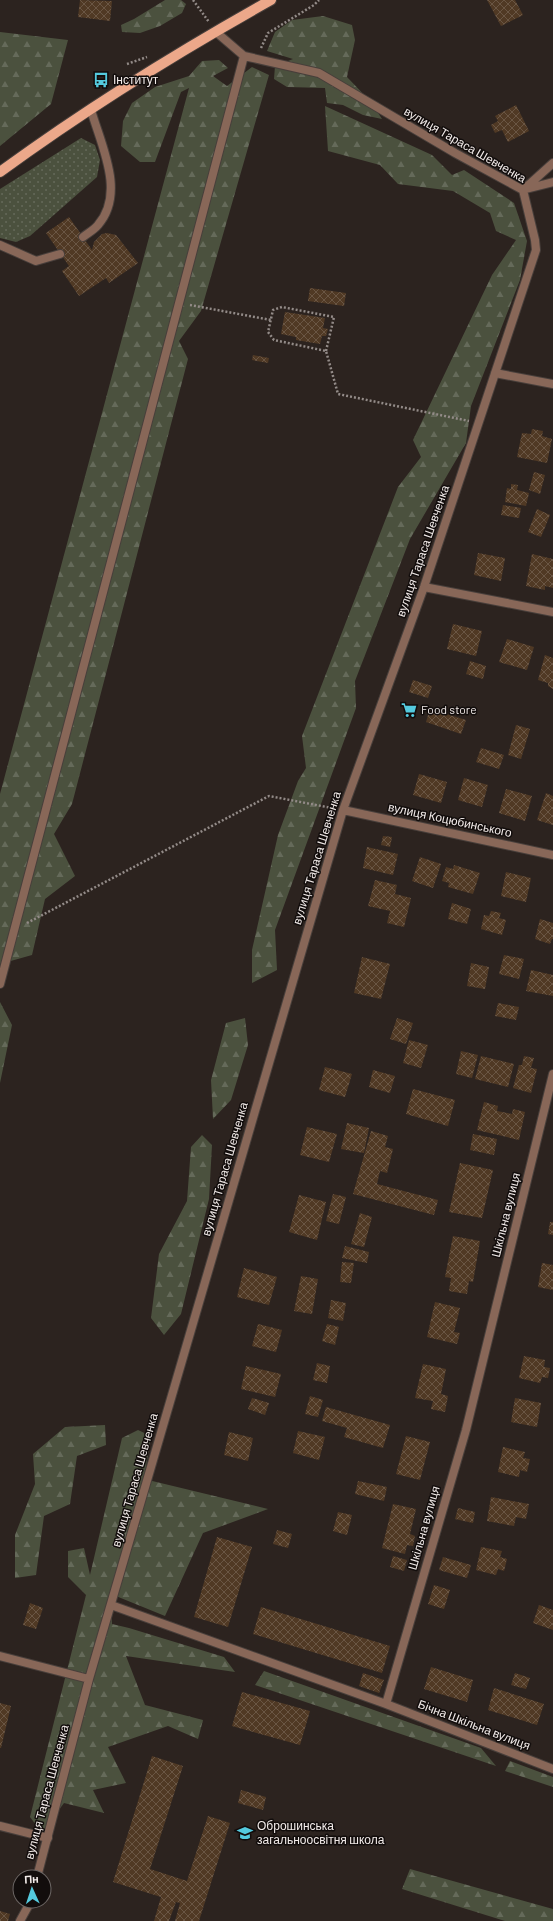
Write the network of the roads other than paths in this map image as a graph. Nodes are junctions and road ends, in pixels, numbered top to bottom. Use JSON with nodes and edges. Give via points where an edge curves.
{"nodes":[{"id":1,"x":270,"y":0,"type":"edge"},
{"id":2,"x":216,"y":32,"type":"junction"},
{"id":3,"x":244,"y":56,"type":"junction"},
{"id":4,"x":91,"y":110,"type":"junction"},
{"id":5,"x":553,"y":163,"type":"edge"},
{"id":6,"x":0,"y":172,"type":"edge"},
{"id":7,"x":553,"y":182,"type":"edge"},
{"id":8,"x":523,"y":190,"type":"junction"},
{"id":9,"x":83,"y":237,"type":"dead end"},
{"id":10,"x":0,"y":245,"type":"edge"},
{"id":11,"x":60,"y":254,"type":"dead end"},
{"id":12,"x":495,"y":373,"type":"junction"},
{"id":13,"x":553,"y":384,"type":"edge"},
{"id":14,"x":424,"y":587,"type":"junction"},
{"id":15,"x":553,"y":612,"type":"edge"},
{"id":16,"x":343,"y":810,"type":"junction"},
{"id":17,"x":553,"y":855,"type":"edge"},
{"id":18,"x":0,"y":984,"type":"edge"},
{"id":19,"x":553,"y":1074,"type":"edge"},
{"id":20,"x":111,"y":1605,"type":"junction"},
{"id":21,"x":0,"y":1656,"type":"edge"},
{"id":22,"x":89,"y":1679,"type":"junction"},
{"id":23,"x":386,"y":1704,"type":"junction"},
{"id":24,"x":553,"y":1769,"type":"edge"},
{"id":25,"x":0,"y":1826,"type":"edge"},
{"id":26,"x":48,"y":1838,"type":"junction"},
{"id":27,"x":39,"y":1869,"type":"edge"},
{"id":28,"x":27,"y":1909,"type":"edge"},
{"id":29,"x":20,"y":1921,"type":"edge"}],
"edges":[{"from":1,"to":2,"type":"main road"},
{"from":2,"to":3,"type":"street","name":"вулиця Тараса Шевченка"},
{"from":2,"to":4,"type":"main road"},
{"from":3,"to":8,"type":"street","name":"вулиця Тараса Шевченка","via":[[319,73]]},
{"from":3,"to":18,"type":"street"},
{"from":4,"to":6,"type":"main road"},
{"from":4,"to":9,"type":"street","via":[[111,180],[109,207],[98,226]]},
{"from":5,"to":8,"type":"street"},
{"from":7,"to":8,"type":"street"},
{"from":8,"to":12,"type":"street","name":"вулиця Тараса Шевченка","via":[[536,250]]},
{"from":10,"to":11,"type":"street","via":[[36,261]]},
{"from":12,"to":13,"type":"street"},
{"from":12,"to":14,"type":"street","name":"вулиця Тараса Шевченка"},
{"from":14,"to":15,"type":"street"},
{"from":14,"to":16,"type":"street","name":"вулиця Тараса Шевченка"},
{"from":16,"to":17,"type":"street","name":"вулиця Коцюбинського"},
{"from":16,"to":20,"type":"street","name":"вулиця Тараса Шевченка"},
{"from":19,"to":23,"type":"street","name":"Шкільна вулиця","via":[[466,1430]]},
{"from":20,"to":22,"type":"street","name":"вулиця Тараса Шевченка"},
{"from":20,"to":23,"type":"street"},
{"from":21,"to":22,"type":"street"},
{"from":22,"to":26,"type":"street","name":"вулиця Тараса Шевченка"},
{"from":23,"to":24,"type":"street","name":"Бічна Шкільна вулиця"},
{"from":25,"to":26,"type":"street"},
{"from":26,"to":27,"type":"street","name":"вулиця Тараса Шевченка"},
{"from":28,"to":29,"type":"street"}]}
